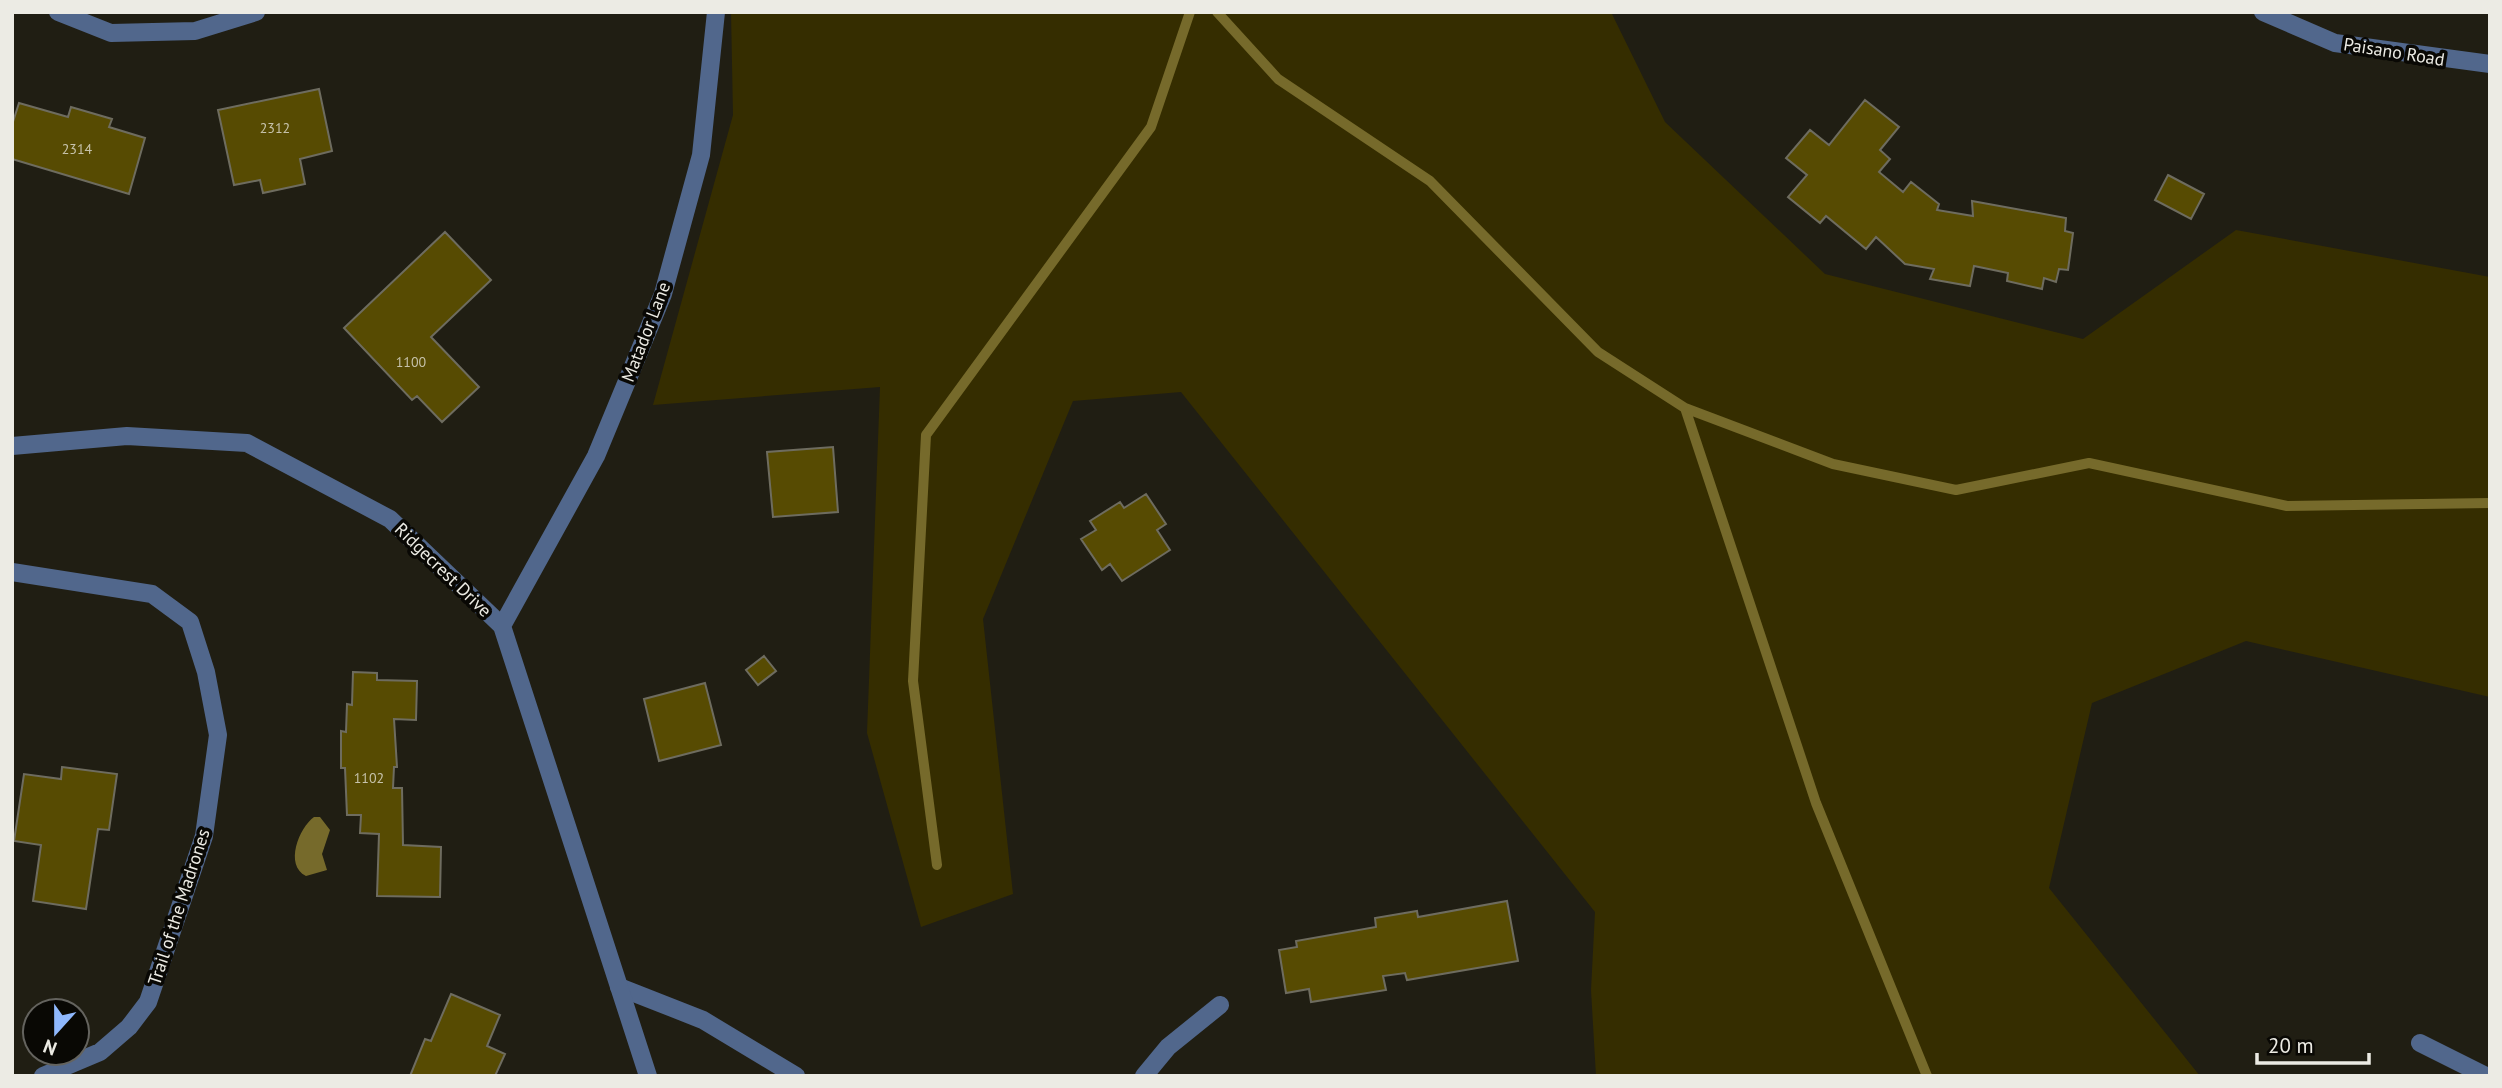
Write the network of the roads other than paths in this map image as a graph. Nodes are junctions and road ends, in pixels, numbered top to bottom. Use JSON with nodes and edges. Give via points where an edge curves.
{"nodes":[{"id":1,"x":58,"y":12,"type":"edge"},
{"id":2,"x":256,"y":12,"type":"edge"},
{"id":3,"x":716,"y":12,"type":"edge"},
{"id":4,"x":2263,"y":12,"type":"edge"},
{"id":5,"x":2490,"y":64,"type":"edge"},
{"id":6,"x":12,"y":446,"type":"edge"},
{"id":7,"x":12,"y":572,"type":"edge"},
{"id":8,"x":502,"y":626,"type":"junction"},
{"id":9,"x":619,"y":987,"type":"junction"},
{"id":10,"x":1220,"y":1004,"type":"dead end"},
{"id":11,"x":2420,"y":1043,"type":"dead end"},
{"id":12,"x":43,"y":1076,"type":"edge"},
{"id":13,"x":648,"y":1076,"type":"edge"},
{"id":14,"x":796,"y":1076,"type":"edge"},
{"id":15,"x":1144,"y":1076,"type":"edge"},
{"id":16,"x":2486,"y":1076,"type":"edge"}],
"edges":[{"from":1,"to":2,"type":"street","via":[[111,33],[195,31]]},
{"from":3,"to":8,"type":"street","name":"Matador Lane","via":[[701,155],[663,294],[596,456]]},
{"from":4,"to":5,"type":"street","name":"Paisano Road","via":[[2335,43]]},
{"from":6,"to":8,"type":"street","name":"Ridgecrest Drive","via":[[127,436],[247,443],[390,519]]},
{"from":7,"to":12,"type":"street","name":"Trail of the Madrones","via":[[152,594],[190,622],[206,672],[218,735],[204,836],[148,1002],[129,1027],[100,1052]]},
{"from":8,"to":9,"type":"street","name":"Ridgecrest Drive"},
{"from":9,"to":13,"type":"street","name":"Ridgecrest Drive"},
{"from":9,"to":14,"type":"street","via":[[703,1020]]},
{"from":10,"to":15,"type":"street","via":[[1168,1047]]},
{"from":11,"to":16,"type":"street"}]}
